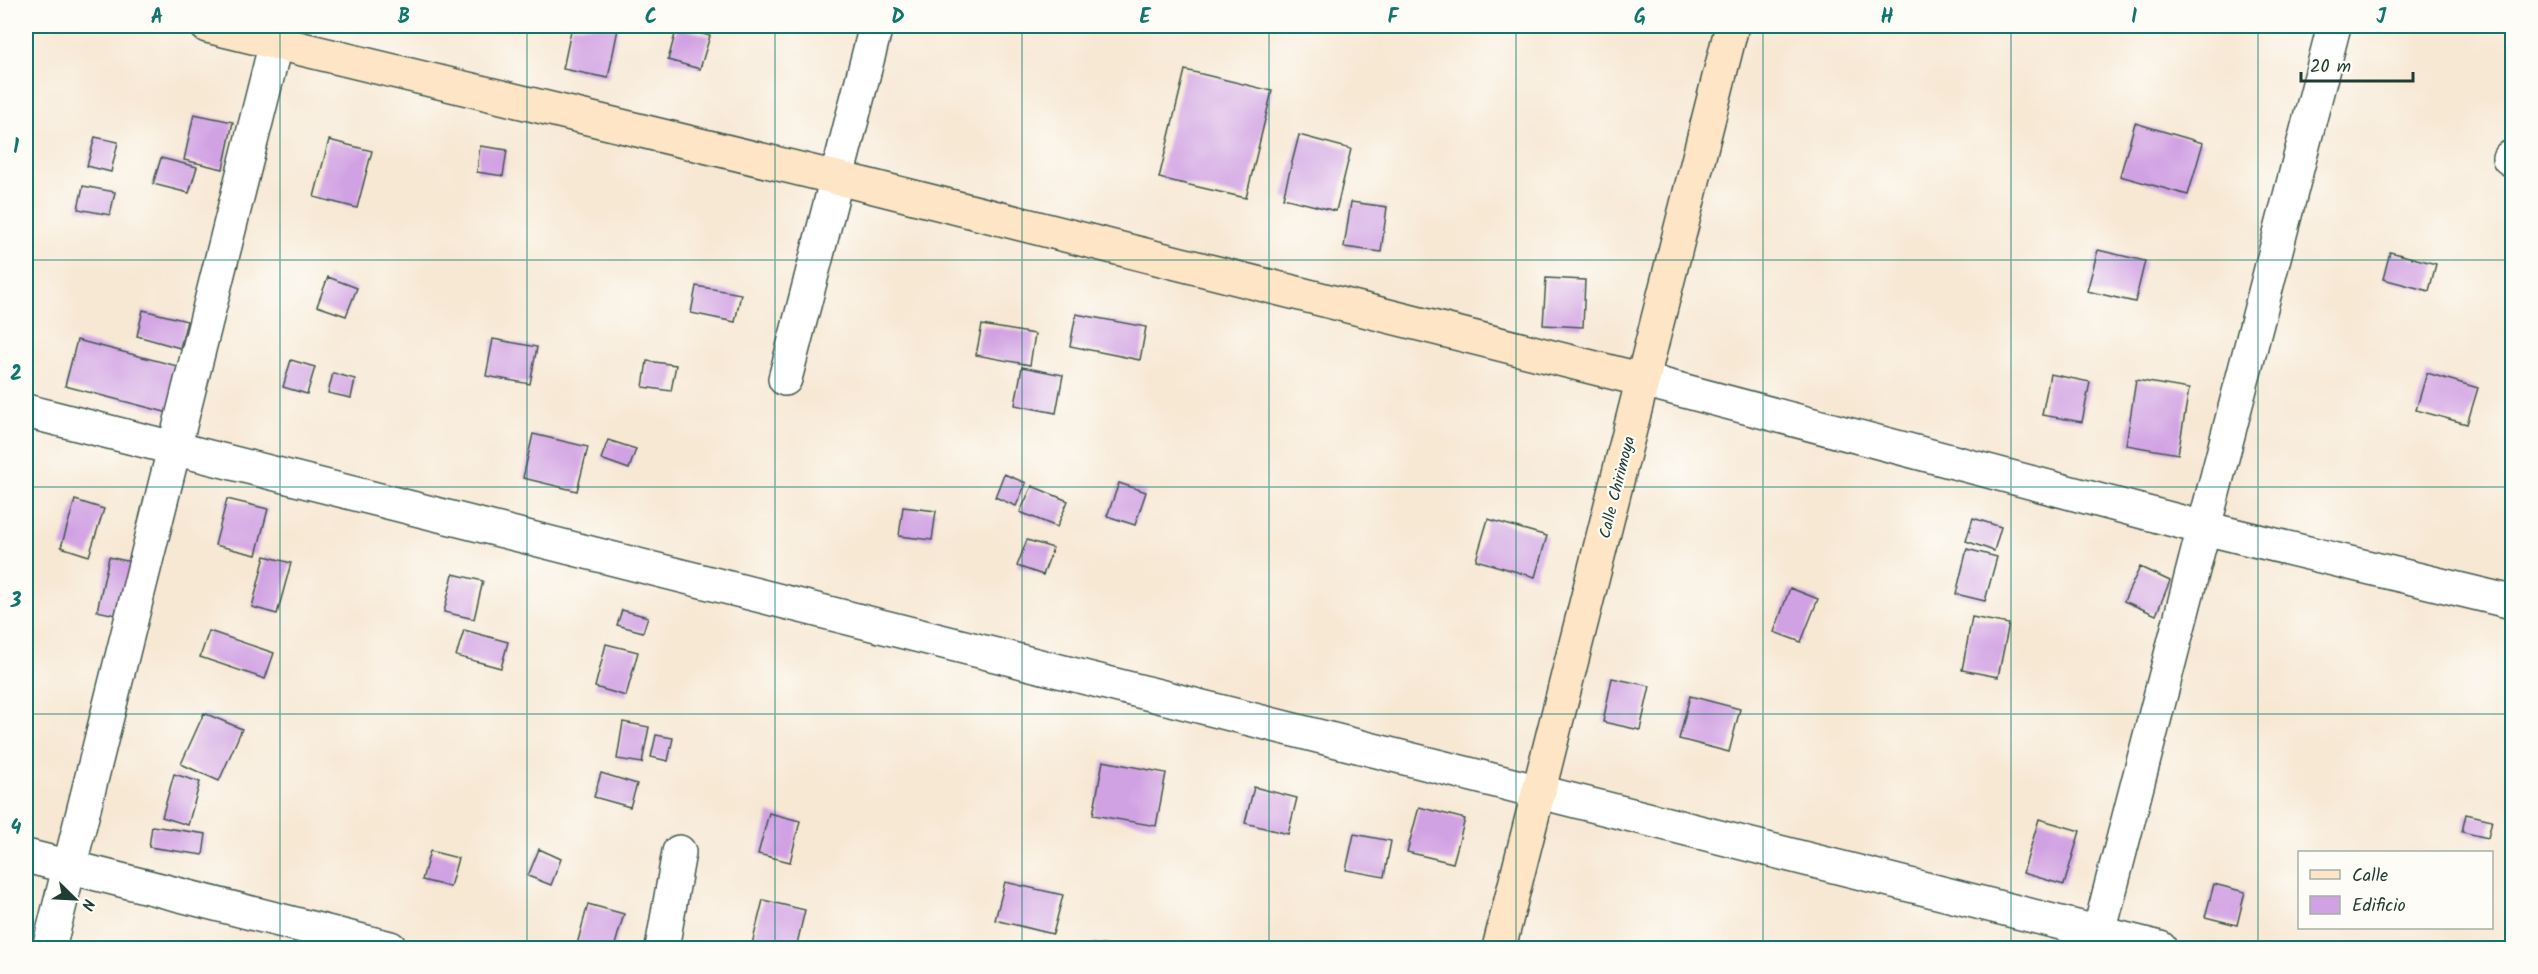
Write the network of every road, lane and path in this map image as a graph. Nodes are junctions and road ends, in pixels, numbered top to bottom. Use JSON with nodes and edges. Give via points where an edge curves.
{"nodes":[{"id":1,"x":207,"y":26,"type":"edge"},
{"id":2,"x":876,"y":26,"type":"edge"},
{"id":3,"x":1732,"y":26,"type":"edge"},
{"id":4,"x":2334,"y":26,"type":"edge"},
{"id":5,"x":278,"y":34,"type":"edge"},
{"id":6,"x":836,"y":178,"type":"junction"},
{"id":7,"x":785,"y":379,"type":"dead end"},
{"id":8,"x":1643,"y":380,"type":"junction"},
{"id":9,"x":26,"y":411,"type":"edge"},
{"id":10,"x":174,"y":448,"type":"junction"},
{"id":11,"x":2204,"y":528,"type":"junction"},
{"id":12,"x":2512,"y":602,"type":"edge"},
{"id":13,"x":1537,"y":793,"type":"junction"},
{"id":14,"x":679,"y":852,"type":"dead end"},
{"id":15,"x":26,"y":856,"type":"edge"},
{"id":16,"x":70,"y":866,"type":"junction"},
{"id":17,"x":2097,"y":941,"type":"edge"},
{"id":18,"x":49,"y":948,"type":"edge"},
{"id":19,"x":390,"y":948,"type":"edge"},
{"id":20,"x":662,"y":948,"type":"edge"},
{"id":21,"x":1499,"y":948,"type":"edge"},
{"id":22,"x":2160,"y":948,"type":"edge"}],
"edges":[{"from":1,"to":5,"type":"street"},
{"from":2,"to":6,"type":"street"},
{"from":3,"to":8,"type":"street","name":"Calle Chirimoya"},
{"from":4,"to":11,"type":"street"},
{"from":5,"to":6,"type":"street"},
{"from":5,"to":10,"type":"street"},
{"from":6,"to":7,"type":"street"},
{"from":6,"to":8,"type":"street"},
{"from":8,"to":11,"type":"street"},
{"from":8,"to":13,"type":"street","name":"Calle Chirimoya"},
{"from":9,"to":10,"type":"street"},
{"from":10,"to":13,"type":"street"},
{"from":10,"to":16,"type":"street"},
{"from":11,"to":12,"type":"street"},
{"from":11,"to":17,"type":"street"},
{"from":13,"to":17,"type":"street"},
{"from":13,"to":21,"type":"street","name":"Calle Chirimoya"},
{"from":14,"to":20,"type":"street"},
{"from":15,"to":16,"type":"street"},
{"from":16,"to":18,"type":"street"},
{"from":16,"to":19,"type":"street"},
{"from":17,"to":22,"type":"street"}]}
